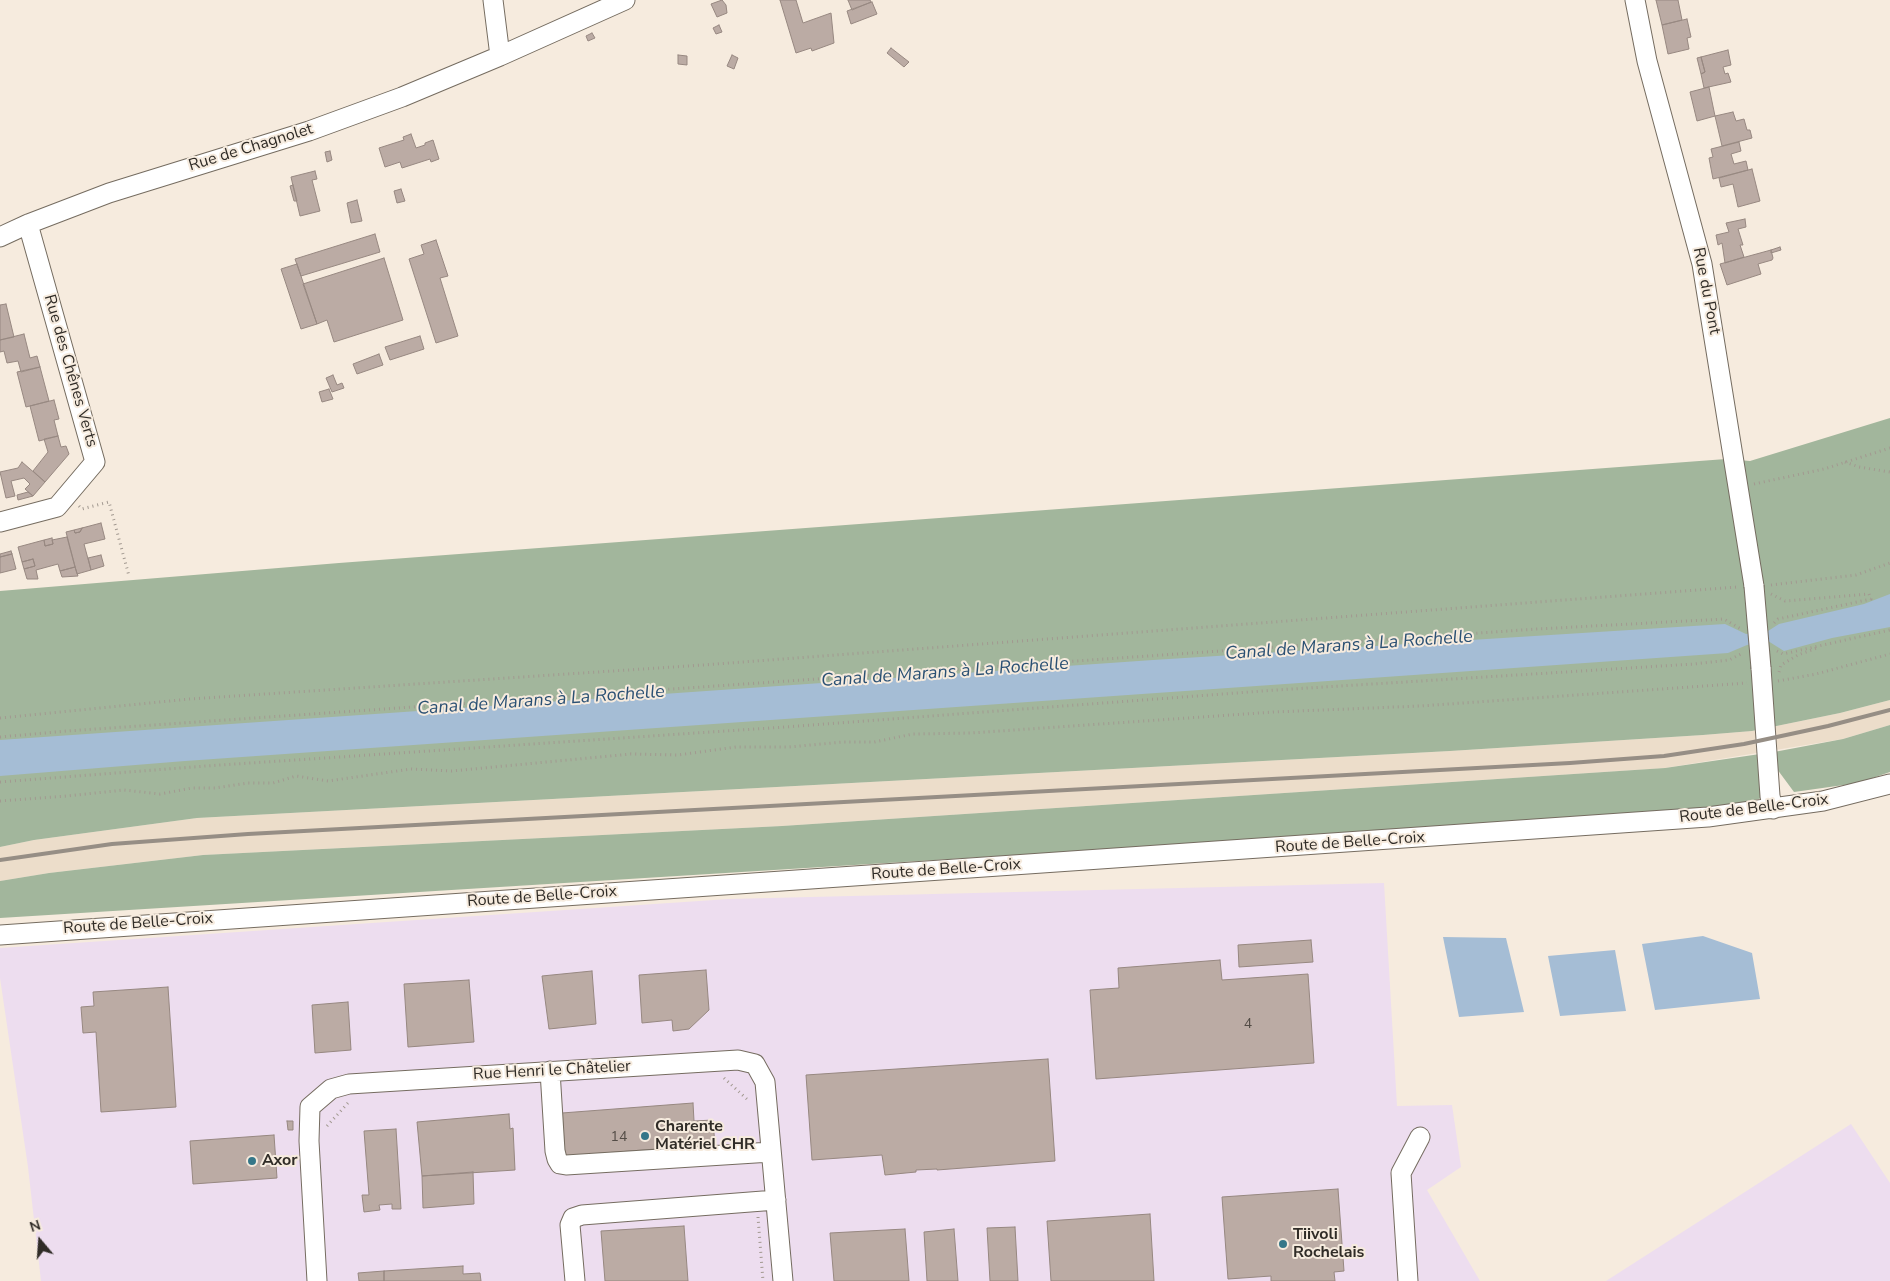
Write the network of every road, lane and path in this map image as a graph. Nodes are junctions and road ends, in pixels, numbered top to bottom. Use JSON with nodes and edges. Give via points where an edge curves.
{"nodes":[{"id":1,"x":493,"y":0,"type":"edge"},
{"id":2,"x":626,"y":0,"type":"edge"},
{"id":3,"x":1635,"y":0,"type":"edge"},
{"id":4,"x":500,"y":56,"type":"junction"},
{"id":5,"x":28,"y":224,"type":"junction"},
{"id":6,"x":0,"y":237,"type":"edge"},
{"id":7,"x":1890,"y":448,"type":"edge"},
{"id":8,"x":1845,"y":462,"type":"junction"},
{"id":9,"x":1890,"y":472,"type":"edge"},
{"id":10,"x":1739,"y":488,"type":"junction"},
{"id":11,"x":66,"y":496,"type":"junction"},
{"id":12,"x":0,"y":522,"type":"edge"},
{"id":13,"x":1890,"y":563,"type":"edge"},
{"id":14,"x":129,"y":576,"type":"dead end"},
{"id":15,"x":1760,"y":586,"type":"junction"},
{"id":16,"x":1773,"y":624,"type":"dead end"},
{"id":17,"x":1890,"y":630,"type":"edge"},
{"id":18,"x":1745,"y":632,"type":"dead end"},
{"id":19,"x":1830,"y":644,"type":"junction"},
{"id":20,"x":1748,"y":650,"type":"dead end"},
{"id":21,"x":1776,"y":650,"type":"dead end"},
{"id":22,"x":1890,"y":654,"type":"edge"},
{"id":23,"x":1761,"y":675,"type":"junction"},
{"id":24,"x":0,"y":718,"type":"edge"},
{"id":25,"x":0,"y":737,"type":"edge"},
{"id":26,"x":0,"y":782,"type":"edge"},
{"id":27,"x":1890,"y":784,"type":"edge"},
{"id":28,"x":0,"y":801,"type":"edge"},
{"id":29,"x":1772,"y":809,"type":"junction"},
{"id":30,"x":0,"y":935,"type":"edge"},
{"id":31,"x":550,"y":1071,"type":"junction"},
{"id":32,"x":1420,"y":1137,"type":"dead end"},
{"id":33,"x":771,"y":1152,"type":"junction"},
{"id":34,"x":776,"y":1200,"type":"junction"},
{"id":35,"x":317,"y":1281,"type":"edge"},
{"id":36,"x":575,"y":1281,"type":"edge"},
{"id":37,"x":783,"y":1281,"type":"edge"},
{"id":38,"x":1408,"y":1281,"type":"edge"}],
"edges":[{"from":1,"to":4,"type":"street"},
{"from":2,"to":4,"type":"street","name":"Rue de Chagnolet"},
{"from":3,"to":10,"type":"street","name":"Rue du Pont","via":[[1647,61],[1702,264]]},
{"from":4,"to":5,"type":"street","name":"Rue de Chagnolet","via":[[309,131],[109,193]]},
{"from":5,"to":6,"type":"street","name":"Rue de Chagnolet"},
{"from":5,"to":11,"type":"street","name":"Rue des Chênes Verts","via":[[95,462]]},
{"from":7,"to":8,"type":"path"},
{"from":8,"to":9,"type":"path"},
{"from":8,"to":10,"type":"path"},
{"from":10,"to":15,"type":"street","name":"Rue du Pont"},
{"from":11,"to":12,"type":"street","name":"Rue des Chênes Verts","via":[[57,507]]},
{"from":11,"to":14,"type":"path","via":[[82,509],[109,502]]},
{"from":13,"to":15,"type":"path","via":[[1856,575]]},
{"from":15,"to":16,"type":"path","via":[[1785,601],[1869,594],[1872,599],[1778,619]]},
{"from":15,"to":23,"type":"street","name":"Rue du Pont","bridge":true},
{"from":15,"to":24,"type":"path","via":[[702,666],[190,699]]},
{"from":17,"to":19,"type":"path"},
{"from":18,"to":25,"type":"path","via":[[1724,619],[1537,629]]},
{"from":19,"to":21,"type":"path","via":[[1783,654]]},
{"from":19,"to":22,"type":"path","via":[[1798,655],[1781,666],[1775,682]]},
{"from":20,"to":26,"type":"path","via":[[1729,660],[1694,664]]},
{"from":23,"to":28,"type":"path","via":[[1420,706],[1265,712],[970,733],[913,734],[874,742],[736,747],[678,755],[631,754],[452,771],[411,769],[328,781],[296,776],[273,783],[192,788],[160,794],[124,790]]},
{"from":23,"to":29,"type":"street","name":"Rue du Pont"},
{"from":27,"to":29,"type":"street","name":"Route de Belle-Croix","via":[[1824,801]]},
{"from":29,"to":30,"type":"street","name":"Route de Belle-Croix","via":[[1540,830]]},
{"from":31,"to":33,"type":"street","name":"Rue Henri le Châtelier","via":[[738,1060],[755,1064],[765,1082]]},
{"from":31,"to":33,"type":"street","via":[[555,1151],[560,1164]]},
{"from":31,"to":35,"type":"street","name":"Rue Henri le Châtelier","via":[[349,1084],[331,1089],[318,1099],[310,1108],[309,1141]]},
{"from":32,"to":38,"type":"street","via":[[1401,1173]]},
{"from":33,"to":34,"type":"street","name":"Rue Henri le Châtelier"},
{"from":34,"to":36,"type":"street","via":[[573,1218],[570,1225]]},
{"from":34,"to":37,"type":"street","name":"Rue Henri le Châtelier"}]}
